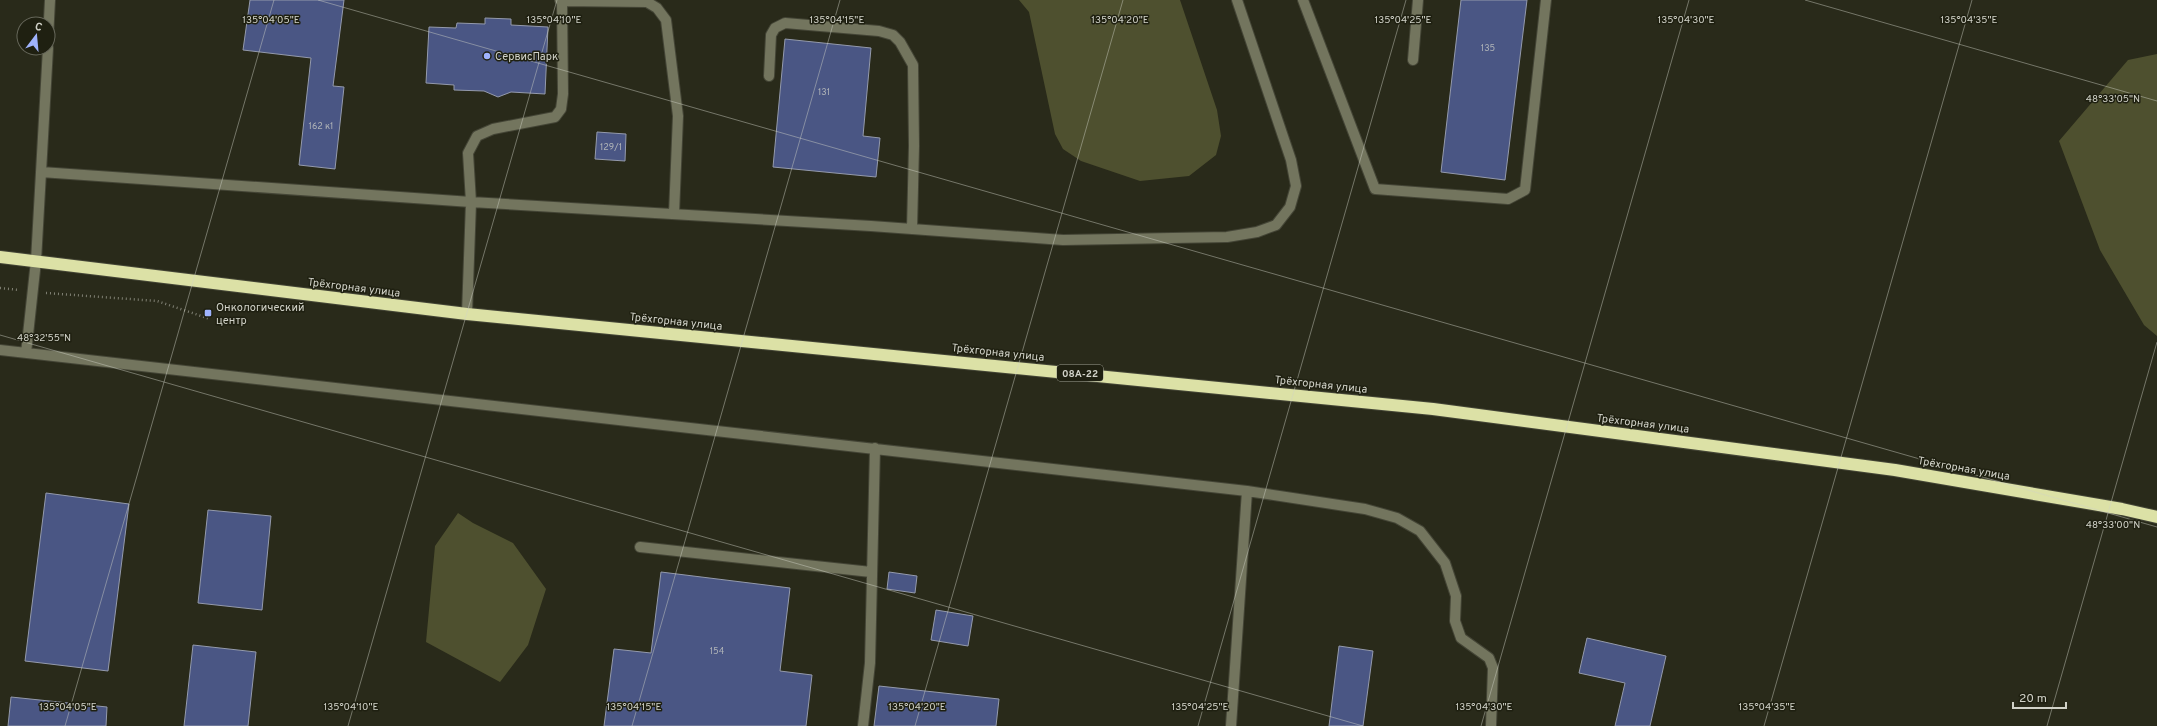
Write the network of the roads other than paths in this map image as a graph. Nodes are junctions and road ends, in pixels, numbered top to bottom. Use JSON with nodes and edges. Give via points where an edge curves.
{"nodes":[{"id":1,"x":50,"y":0,"type":"edge"},
{"id":2,"x":561,"y":0,"type":"edge"},
{"id":3,"x":1237,"y":0,"type":"edge"},
{"id":4,"x":1303,"y":0,"type":"edge"},
{"id":5,"x":1418,"y":0,"type":"edge"},
{"id":6,"x":1546,"y":0,"type":"edge"},
{"id":7,"x":49,"y":16,"type":"edge"},
{"id":8,"x":48,"y":56,"type":"edge"},
{"id":9,"x":1413,"y":60,"type":"dead end"},
{"id":10,"x":769,"y":76,"type":"dead end"},
{"id":11,"x":41,"y":172,"type":"junction"},
{"id":12,"x":471,"y":202,"type":"junction"},
{"id":13,"x":674,"y":214,"type":"junction"},
{"id":14,"x":912,"y":229,"type":"junction"},
{"id":15,"x":0,"y":258,"type":"edge"},
{"id":16,"x":36,"y":261,"type":"junction"},
{"id":17,"x":467,"y":314,"type":"junction"},
{"id":18,"x":0,"y":350,"type":"edge"},
{"id":19,"x":26,"y":353,"type":"junction"},
{"id":20,"x":875,"y":448,"type":"junction"},
{"id":21,"x":1247,"y":491,"type":"junction"},
{"id":22,"x":2157,"y":517,"type":"edge"},
{"id":23,"x":640,"y":547,"type":"dead end"},
{"id":24,"x":871,"y":572,"type":"junction"},
{"id":25,"x":863,"y":726,"type":"edge"},
{"id":26,"x":1232,"y":726,"type":"edge"},
{"id":27,"x":1490,"y":726,"type":"edge"}],
"edges":[{"from":1,"to":7,"type":"lane"},
{"from":2,"to":12,"type":"lane","via":[[564,94],[561,109],[555,118],[493,129],[477,136],[468,153]]},
{"from":2,"to":13,"type":"lane","via":[[647,2],[657,8],[666,20],[678,116]]},
{"from":3,"to":14,"type":"lane","via":[[1291,160],[1296,186],[1290,207],[1276,225],[1227,238],[1063,240]]},
{"from":4,"to":6,"type":"lane","via":[[1376,189],[1508,199],[1525,190]]},
{"from":5,"to":9,"type":"lane"},
{"from":8,"to":11,"type":"lane"},
{"from":10,"to":14,"type":"lane","via":[[771,35],[775,28],[784,23],[879,31],[893,35],[900,42],[913,65]]},
{"from":11,"to":12,"type":"lane"},
{"from":11,"to":16,"type":"lane"},
{"from":12,"to":13,"type":"lane"},
{"from":12,"to":17,"type":"lane"},
{"from":13,"to":14,"type":"lane"},
{"from":15,"to":16,"type":"highway","name":"Трёхгорная улица","number":"08А-22"},
{"from":16,"to":17,"type":"highway","name":"Трёхгорная улица","number":"08А-22"},
{"from":16,"to":19,"type":"lane"},
{"from":17,"to":22,"type":"highway","name":"Трёхгорная улица","number":"08А-22","via":[[1441,410],[1895,470]]},
{"from":18,"to":19,"type":"lane"},
{"from":19,"to":20,"type":"lane"},
{"from":20,"to":21,"type":"lane"},
{"from":20,"to":24,"type":"lane"},
{"from":21,"to":26,"type":"lane"},
{"from":21,"to":27,"type":"lane","via":[[1365,509],[1397,518],[1420,531],[1445,563],[1456,596],[1455,621],[1461,638],[1489,658],[1493,668]]},
{"from":23,"to":24,"type":"lane"},
{"from":24,"to":25,"type":"lane","via":[[870,663]]}]}
